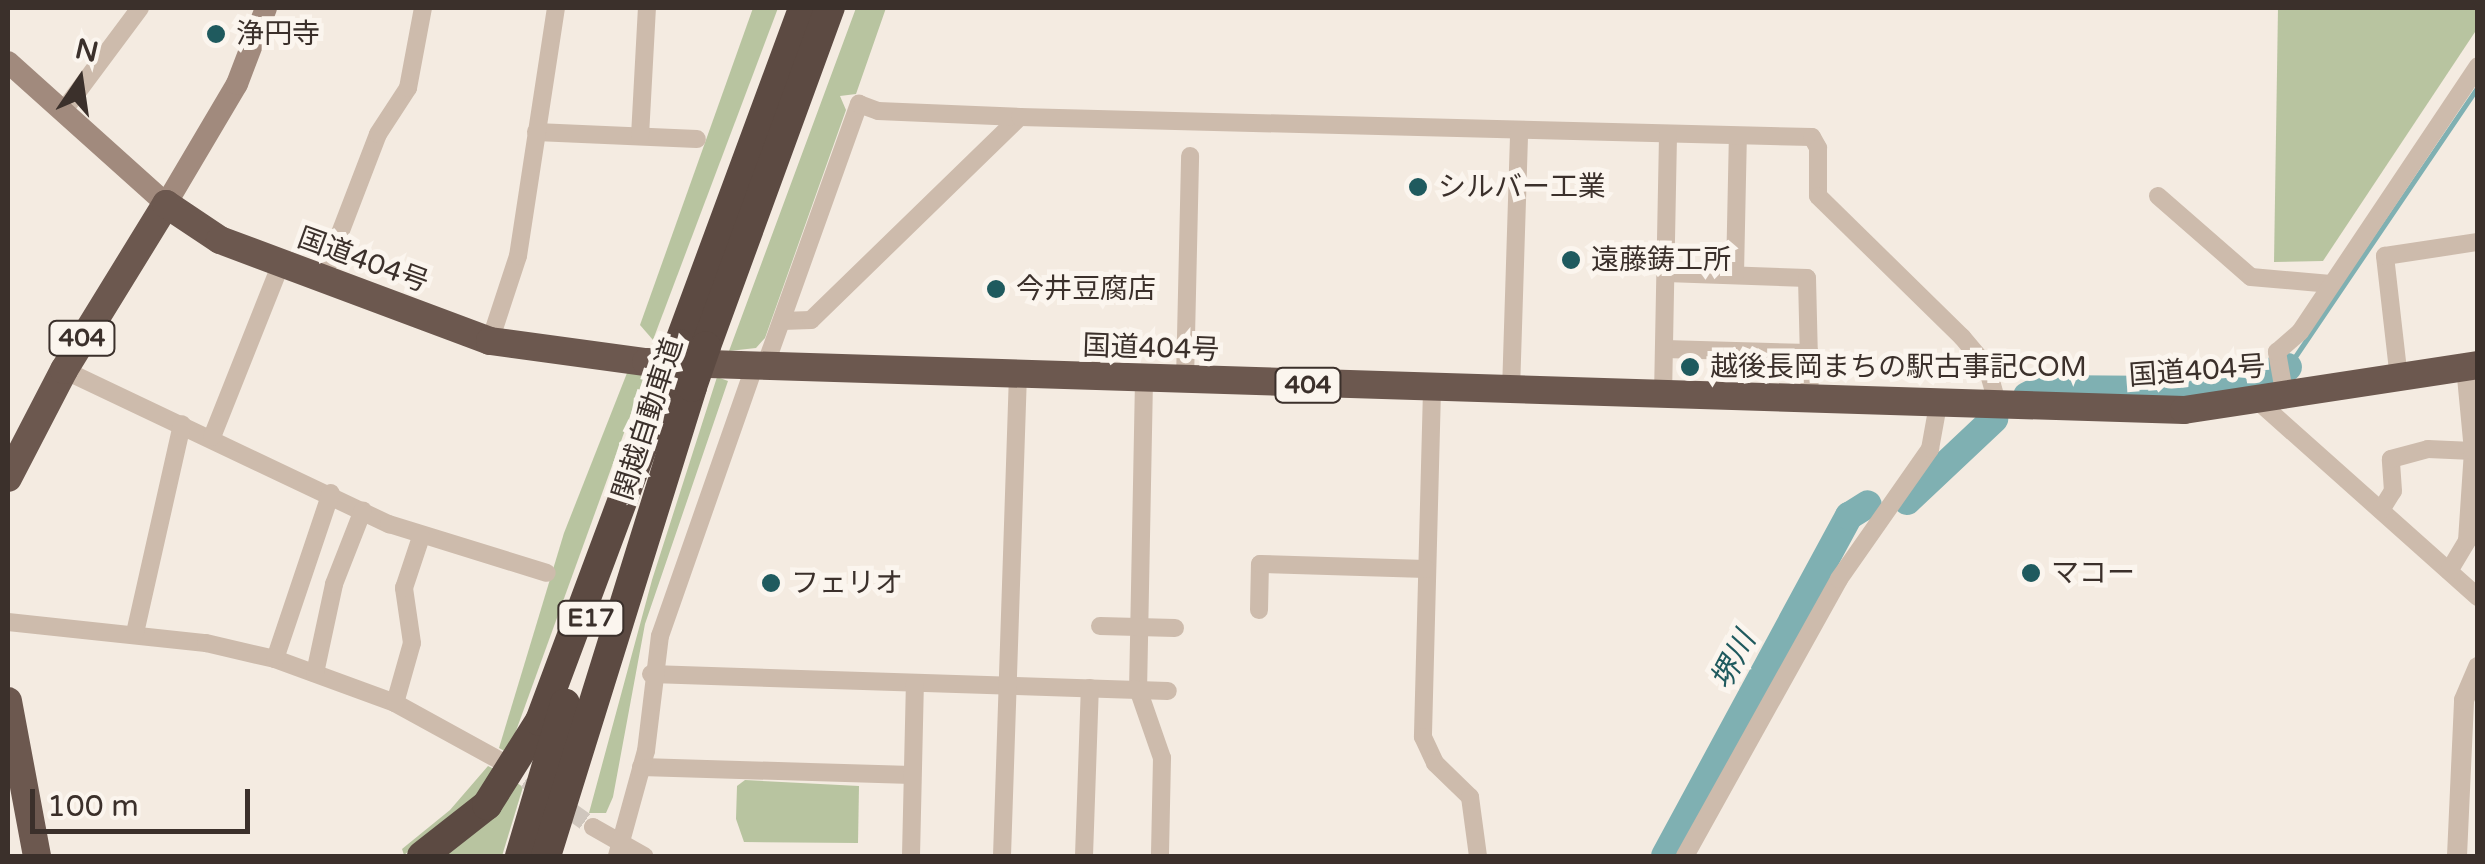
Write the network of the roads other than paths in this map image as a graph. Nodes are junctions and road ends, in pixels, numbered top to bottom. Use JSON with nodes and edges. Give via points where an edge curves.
{"nodes":[{"id":1,"x":140,"y":8,"type":"edge"},
{"id":2,"x":266,"y":8,"type":"edge"},
{"id":3,"x":423,"y":8,"type":"edge"},
{"id":4,"x":556,"y":8,"type":"edge"},
{"id":5,"x":647,"y":8,"type":"edge"},
{"id":6,"x":803,"y":8,"type":"edge"},
{"id":7,"x":830,"y":8,"type":"edge"},
{"id":8,"x":8,"y":62,"type":"edge"},
{"id":9,"x":2478,"y":66,"type":"edge"},
{"id":10,"x":64,"y":110,"type":"junction"},
{"id":11,"x":1020,"y":117,"type":"junction"},
{"id":12,"x":1518,"y":131,"type":"junction"},
{"id":13,"x":536,"y":132,"type":"junction"},
{"id":14,"x":1668,"y":134,"type":"junction"},
{"id":15,"x":640,"y":136,"type":"junction"},
{"id":16,"x":1738,"y":136,"type":"junction"},
{"id":17,"x":697,"y":139,"type":"dead end"},
{"id":18,"x":1190,"y":156,"type":"dead end"},
{"id":19,"x":2158,"y":196,"type":"dead end"},
{"id":20,"x":166,"y":204,"type":"junction"},
{"id":21,"x":2478,"y":242,"type":"edge"},
{"id":22,"x":282,"y":264,"type":"junction"},
{"id":23,"x":1666,"y":273,"type":"junction"},
{"id":24,"x":1735,"y":274,"type":"junction"},
{"id":25,"x":322,"y":280,"type":"junction"},
{"id":26,"x":2331,"y":284,"type":"junction"},
{"id":27,"x":782,"y":321,"type":"junction"},
{"id":28,"x":490,"y":342,"type":"junction"},
{"id":29,"x":692,"y":345,"type":"junction"},
{"id":30,"x":1664,"y":349,"type":"junction"},
{"id":31,"x":1810,"y":353,"type":"junction"},
{"id":32,"x":2471,"y":366,"type":"edge"},
{"id":33,"x":759,"y":368,"type":"junction"},
{"id":34,"x":64,"y":370,"type":"junction"},
{"id":35,"x":1018,"y":376,"type":"junction"},
{"id":36,"x":2398,"y":378,"type":"junction"},
{"id":37,"x":1144,"y":380,"type":"junction"},
{"id":38,"x":1184,"y":381,"type":"junction"},
{"id":39,"x":679,"y":384,"type":"junction"},
{"id":40,"x":2275,"y":386,"type":"junction"},
{"id":41,"x":1432,"y":390,"type":"junction"},
{"id":42,"x":1511,"y":390,"type":"junction"},
{"id":43,"x":1663,"y":396,"type":"junction"},
{"id":44,"x":1810,"y":400,"type":"junction"},
{"id":45,"x":1938,"y":405,"type":"junction"},
{"id":46,"x":1998,"y":406,"type":"junction"},
{"id":47,"x":182,"y":424,"type":"junction"},
{"id":48,"x":212,"y":437,"type":"junction"},
{"id":49,"x":2473,"y":451,"type":"junction"},
{"id":50,"x":8,"y":478,"type":"edge"},
{"id":51,"x":659,"y":488,"type":"junction"},
{"id":52,"x":330,"y":493,"type":"junction"},
{"id":53,"x":363,"y":510,"type":"junction"},
{"id":54,"x":2380,"y":510,"type":"junction"},
{"id":55,"x":422,"y":537,"type":"junction"},
{"id":56,"x":1426,"y":569,"type":"junction"},
{"id":57,"x":2449,"y":571,"type":"junction"},
{"id":58,"x":547,"y":572,"type":"dead end"},
{"id":59,"x":2478,"y":596,"type":"edge"},
{"id":60,"x":1258,"y":610,"type":"dead end"},
{"id":61,"x":8,"y":622,"type":"edge"},
{"id":62,"x":1100,"y":626,"type":"dead end"},
{"id":63,"x":1140,"y":626,"type":"junction"},
{"id":64,"x":1175,"y":628,"type":"dead end"},
{"id":65,"x":135,"y":633,"type":"junction"},
{"id":66,"x":275,"y":659,"type":"junction"},
{"id":67,"x":2478,"y":667,"type":"edge"},
{"id":68,"x":315,"y":674,"type":"junction"},
{"id":69,"x":651,"y":674,"type":"junction"},
{"id":70,"x":915,"y":683,"type":"junction"},
{"id":71,"x":1008,"y":685,"type":"junction"},
{"id":72,"x":1090,"y":688,"type":"junction"},
{"id":73,"x":1138,"y":689,"type":"junction"},
{"id":74,"x":1168,"y":691,"type":"dead end"},
{"id":75,"x":8,"y":701,"type":"edge"},
{"id":76,"x":395,"y":704,"type":"junction"},
{"id":77,"x":504,"y":763,"type":"tunnel mouth"},
{"id":78,"x":641,"y":767,"type":"junction"},
{"id":79,"x":912,"y":775,"type":"junction"},
{"id":80,"x":18,"y":810,"type":"edge"},
{"id":81,"x":594,"y":828,"type":"tunnel mouth"},
{"id":82,"x":618,"y":850,"type":"edge"},
{"id":83,"x":37,"y":856,"type":"edge"},
{"id":84,"x":422,"y":856,"type":"edge"},
{"id":85,"x":520,"y":856,"type":"edge"},
{"id":86,"x":546,"y":856,"type":"edge"},
{"id":87,"x":564,"y":856,"type":"edge"},
{"id":88,"x":644,"y":856,"type":"edge"},
{"id":89,"x":911,"y":856,"type":"edge"},
{"id":90,"x":1002,"y":856,"type":"edge"},
{"id":91,"x":1084,"y":856,"type":"edge"},
{"id":92,"x":1160,"y":856,"type":"edge"},
{"id":93,"x":1478,"y":856,"type":"edge"},
{"id":94,"x":1685,"y":856,"type":"edge"},
{"id":95,"x":2457,"y":856,"type":"edge"}],
"edges":[{"from":1,"to":10,"type":"street"},
{"from":2,"to":20,"type":"main road","via":[[237,84]]},
{"from":3,"to":25,"type":"street","via":[[408,88],[378,134]]},
{"from":4,"to":13,"type":"street"},
{"from":5,"to":15,"type":"street"},
{"from":6,"to":29,"type":"highway","name":"関越自動車道"},
{"from":7,"to":29,"type":"highway","name":"関越自動車道"},
{"from":8,"to":10,"type":"main road"},
{"from":9,"to":26,"type":"street"},
{"from":10,"to":20,"type":"main road"},
{"from":11,"to":12,"type":"street"},
{"from":11,"to":27,"type":"street","via":[[811,320]]},
{"from":11,"to":27,"type":"street","via":[[878,111],[859,104]]},
{"from":12,"to":14,"type":"street"},
{"from":12,"to":42,"type":"street"},
{"from":13,"to":15,"type":"street"},
{"from":13,"to":28,"type":"street","via":[[518,256]]},
{"from":14,"to":16,"type":"street"},
{"from":14,"to":23,"type":"street"},
{"from":15,"to":17,"type":"street"},
{"from":16,"to":24,"type":"street"},
{"from":16,"to":46,"type":"street","via":[[1812,138],[1818,196],[1962,337],[1987,367]]},
{"from":18,"to":38,"type":"street"},
{"from":19,"to":26,"type":"street","via":[[2251,277]]},
{"from":20,"to":22,"type":"highway","name":"国道404号","number":"404","via":[[220,240]]},
{"from":20,"to":34,"type":"highway","number":"404"},
{"from":21,"to":36,"type":"street","via":[[2385,256]]},
{"from":22,"to":25,"type":"highway","name":"国道404号","number":"404"},
{"from":22,"to":48,"type":"street"},
{"from":23,"to":24,"type":"street"},
{"from":23,"to":30,"type":"street"},
{"from":24,"to":31,"type":"street","via":[[1807,278]]},
{"from":25,"to":28,"type":"highway","name":"国道404号","number":"404"},
{"from":26,"to":40,"type":"street","via":[[2300,332],[2277,352]]},
{"from":27,"to":33,"type":"street"},
{"from":28,"to":33,"type":"highway","name":"国道404号","number":"404","via":[[564,355]]},
{"from":29,"to":39,"type":"highway","name":"関越自動車道","bridge":true},
{"from":30,"to":31,"type":"street"},
{"from":30,"to":43,"type":"street"},
{"from":31,"to":44,"type":"street"},
{"from":32,"to":36,"type":"highway","name":"国道404号","number":"404"},
{"from":32,"to":49,"type":"street"},
{"from":33,"to":35,"type":"highway","name":"国道404号","number":"404"},
{"from":33,"to":69,"type":"street"},
{"from":34,"to":47,"type":"street"},
{"from":34,"to":50,"type":"highway","number":"404"},
{"from":35,"to":37,"type":"highway","name":"国道404号","number":"404"},
{"from":35,"to":71,"type":"street"},
{"from":36,"to":40,"type":"highway","name":"国道404号","number":"404"},
{"from":37,"to":38,"type":"highway","name":"国道404号","number":"404"},
{"from":37,"to":63,"type":"street"},
{"from":38,"to":41,"type":"highway","name":"国道404号","number":"404"},
{"from":39,"to":51,"type":"highway","name":"関越自動車道","number":"E17"},
{"from":39,"to":84,"type":"highway","via":[[534,733],[487,805]]},
{"from":39,"to":85,"type":"highway","name":"関越自動車道","number":"E17"},
{"from":40,"to":46,"type":"highway","name":"国道404号","number":"404","via":[[2184,410]]},
{"from":40,"to":54,"type":"street"},
{"from":41,"to":42,"type":"highway","name":"国道404号","number":"404"},
{"from":41,"to":56,"type":"street"},
{"from":42,"to":43,"type":"highway","name":"国道404号","number":"404"},
{"from":43,"to":44,"type":"highway","name":"国道404号","number":"404"},
{"from":44,"to":45,"type":"highway","name":"国道404号","number":"404"},
{"from":45,"to":46,"type":"highway","name":"国道404号","number":"404"},
{"from":45,"to":94,"type":"street","via":[[1930,449],[1840,578]]},
{"from":47,"to":48,"type":"street"},
{"from":47,"to":65,"type":"street"},
{"from":48,"to":52,"type":"street"},
{"from":49,"to":54,"type":"street","via":[[2428,449],[2392,459],[2393,491]]},
{"from":49,"to":57,"type":"street","via":[[2466,546]]},
{"from":51,"to":86,"type":"highway","name":"関越自動車道","number":"E17"},
{"from":51,"to":87,"type":"highway"},
{"from":52,"to":53,"type":"street"},
{"from":52,"to":66,"type":"street"},
{"from":53,"to":55,"type":"street"},
{"from":53,"to":68,"type":"street","via":[[334,584]]},
{"from":54,"to":57,"type":"street"},
{"from":55,"to":58,"type":"street"},
{"from":55,"to":76,"type":"street","via":[[404,588],[412,644]]},
{"from":56,"to":60,"type":"street","via":[[1260,564]]},
{"from":56,"to":93,"type":"street","via":[[1423,738],[1436,764],[1470,797]]},
{"from":57,"to":59,"type":"street"},
{"from":61,"to":65,"type":"street"},
{"from":62,"to":63,"type":"street"},
{"from":63,"to":64,"type":"street"},
{"from":63,"to":73,"type":"street"},
{"from":65,"to":66,"type":"street"},
{"from":66,"to":68,"type":"street"},
{"from":67,"to":95,"type":"street","via":[[2464,700]]},
{"from":68,"to":76,"type":"street"},
{"from":69,"to":70,"type":"street"},
{"from":69,"to":78,"type":"street"},
{"from":70,"to":71,"type":"street"},
{"from":70,"to":79,"type":"street"},
{"from":71,"to":72,"type":"street"},
{"from":71,"to":90,"type":"street"},
{"from":72,"to":73,"type":"street"},
{"from":72,"to":91,"type":"street"},
{"from":73,"to":74,"type":"street"},
{"from":73,"to":92,"type":"street","via":[[1162,758]]},
{"from":75,"to":80,"type":"highway"},
{"from":76,"to":77,"type":"street"},
{"from":78,"to":79,"type":"street"},
{"from":78,"to":82,"type":"street"},
{"from":79,"to":89,"type":"street"},
{"from":80,"to":83,"type":"highway"},
{"from":81,"to":82,"type":"street"},
{"from":82,"to":88,"type":"street"}]}
